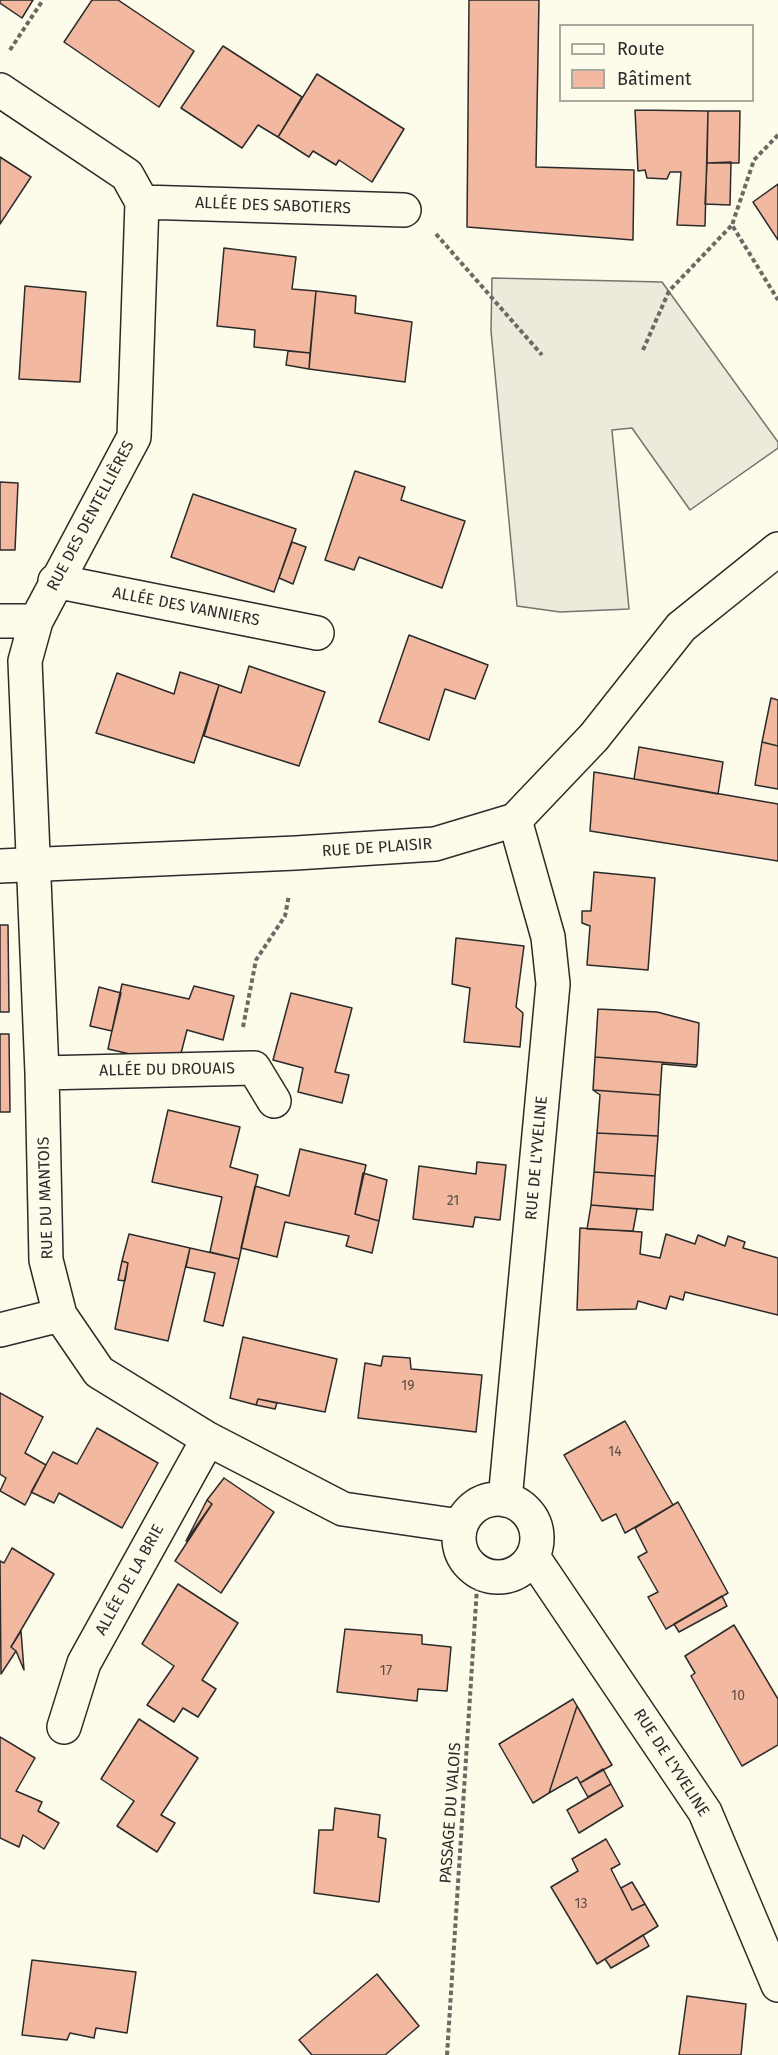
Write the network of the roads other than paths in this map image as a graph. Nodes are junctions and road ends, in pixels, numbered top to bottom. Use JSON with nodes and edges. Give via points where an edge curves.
{"nodes":[{"id":1,"x":0,"y":90,"type":"edge"},
{"id":2,"x":142,"y":202,"type":"junction"},
{"id":3,"x":404,"y":210,"type":"road end"},
{"id":4,"x":778,"y":549,"type":"edge"},
{"id":5,"x":55,"y":581,"type":"junction"},
{"id":6,"x":0,"y":621,"type":"edge"},
{"id":7,"x":36,"y":621,"type":"junction"},
{"id":8,"x":317,"y":633,"type":"dead end"},
{"id":9,"x":515,"y":820,"type":"junction"},
{"id":10,"x":34,"y":865,"type":"junction"},
{"id":11,"x":0,"y":866,"type":"edge"},
{"id":12,"x":42,"y":1073,"type":"junction"},
{"id":13,"x":274,"y":1101,"type":"dead end"},
{"id":14,"x":60,"y":1315,"type":"junction"},
{"id":15,"x":0,"y":1330,"type":"edge"},
{"id":16,"x":208,"y":1439,"type":"junction"},
{"id":17,"x":506,"y":1500,"type":"junction"},
{"id":18,"x":460,"y":1526,"type":"junction"},
{"id":19,"x":533,"y":1557,"type":"junction"},
{"id":20,"x":64,"y":1726,"type":"dead end"},
{"id":21,"x":778,"y":1985,"type":"edge"}],
"edges":[{"from":1,"to":2,"type":"street","via":[[127,175]]},
{"from":2,"to":3,"type":"street","name":"ALLÉE DES SABOTIERS"},
{"from":2,"to":5,"type":"street","name":"RUE DES DENTELLIÈRES","via":[[134,437]]},
{"from":4,"to":9,"type":"street","name":"RUE DE PLAISIR","via":[[681,627],[594,737]]},
{"from":5,"to":7,"type":"street","name":"RUE DES DENTELLIÈRES"},
{"from":5,"to":8,"type":"street","name":"ALLÉE DES VANNIERS"},
{"from":6,"to":7,"type":"street"},
{"from":7,"to":10,"type":"street","name":"RUE DES DENTELLIÈRES","via":[[25,661]]},
{"from":9,"to":10,"type":"street","name":"RUE DE PLAISIR","via":[[435,844]]},
{"from":9,"to":17,"type":"street","name":"RUE DE L'YVELINE","via":[[548,937],[553,984]]},
{"from":10,"to":11,"type":"street","name":"RUE DE PLAISIR"},
{"from":10,"to":12,"type":"street","name":"RUE DU MANTOIS"},
{"from":12,"to":13,"type":"street","name":"ALLÉE DU DROUAIS","via":[[254,1068]]},
{"from":12,"to":14,"type":"street","name":"RUE DU MANTOIS","via":[[46,1260]]},
{"from":14,"to":15,"type":"street"},
{"from":14,"to":16,"type":"street","name":"RUE DU MANTOIS","via":[[99,1372]]},
{"from":16,"to":18,"type":"street","name":"RUE DU MANTOIS","via":[[343,1509]]},
{"from":16,"to":20,"type":"street","name":"ALLÉE DE LA BRIE","via":[[84,1663]]},
{"from":17,"to":18,"type":"street","via":[[485,1500],[474,1506]]},
{"from":17,"to":19,"type":"street","via":[[523,1507],[532,1518],[537,1544]]},
{"from":18,"to":19,"type":"street","via":[[460,1552],[478,1572],[502,1578],[514,1574]]},
{"from":19,"to":21,"type":"street","name":"RUE DE L'YVELINE","via":[[705,1812]]}]}
